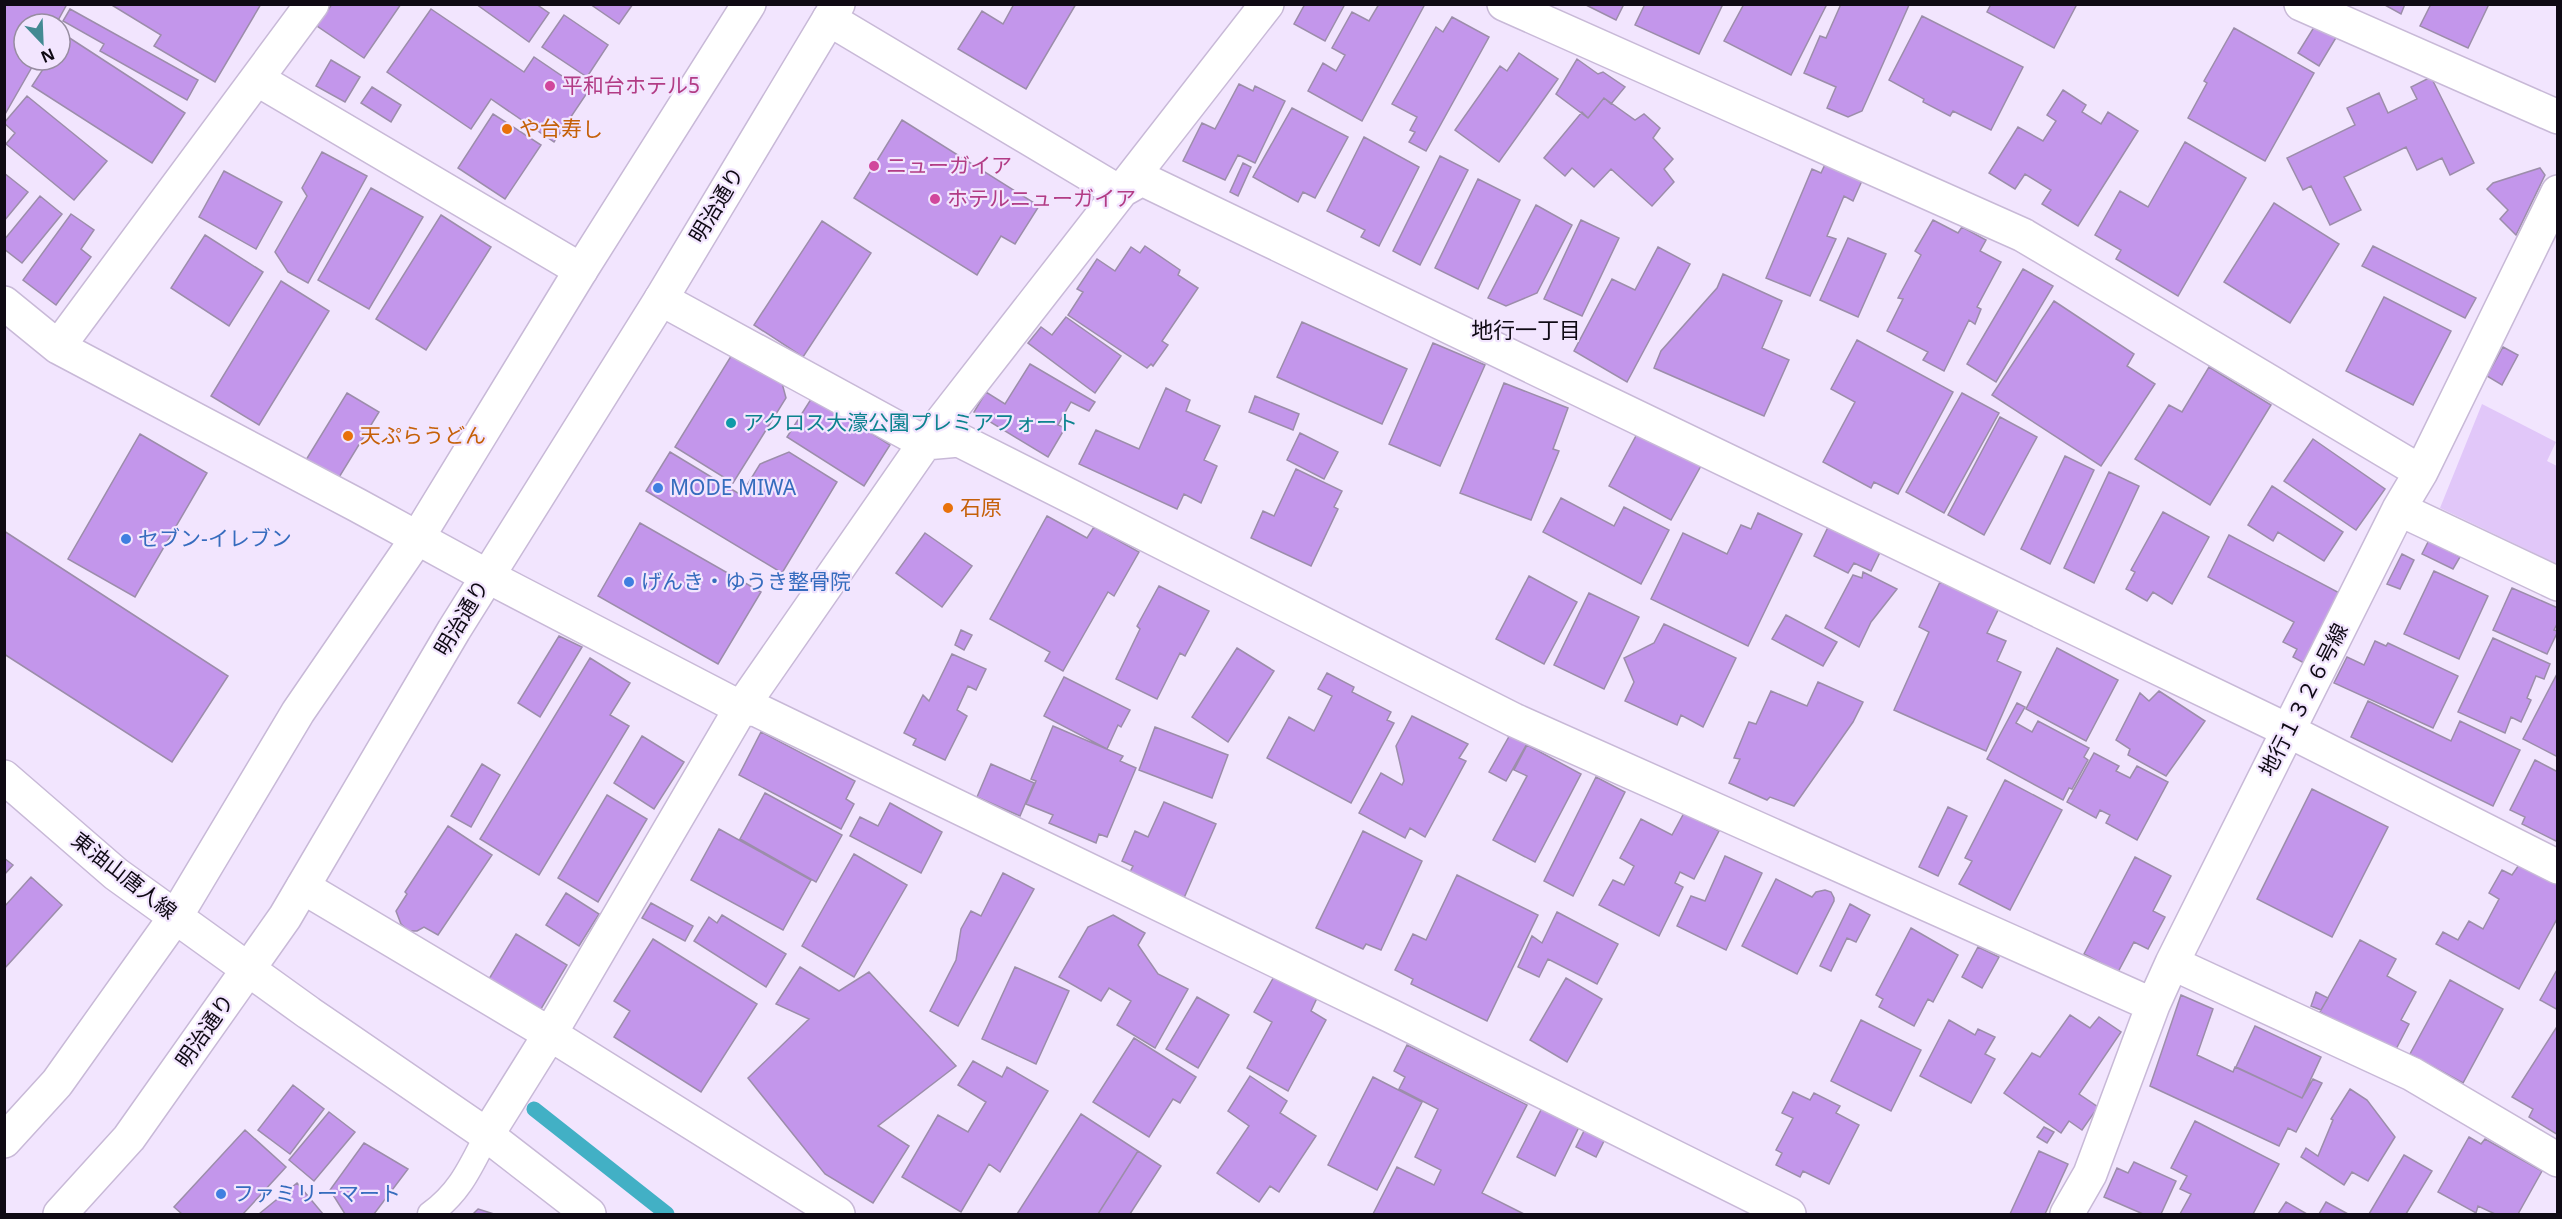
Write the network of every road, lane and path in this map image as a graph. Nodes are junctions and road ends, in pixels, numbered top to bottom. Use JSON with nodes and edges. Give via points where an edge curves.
{"nodes":[{"id":1,"x":312,"y":4,"type":"edge"},
{"id":2,"x":749,"y":4,"type":"edge"},
{"id":3,"x":1267,"y":4,"type":"edge"},
{"id":4,"x":1504,"y":4,"type":"edge"},
{"id":5,"x":2301,"y":4,"type":"edge"},
{"id":6,"x":834,"y":11,"type":"edge"},
{"id":7,"x":257,"y":79,"type":"junction"},
{"id":8,"x":2558,"y":117,"type":"edge"},
{"id":9,"x":1119,"y":192,"type":"junction"},
{"id":10,"x":2558,"y":192,"type":"edge"},
{"id":11,"x":581,"y":270,"type":"junction"},
{"id":12,"x":661,"y":298,"type":"junction"},
{"id":13,"x":4,"y":303,"type":"edge"},
{"id":14,"x":58,"y":347,"type":"junction"},
{"id":15,"x":925,"y":443,"type":"junction"},
{"id":16,"x":2421,"y":472,"type":"junction"},
{"id":17,"x":2399,"y":509,"type":"junction"},
{"id":18,"x":418,"y":537,"type":"junction"},
{"id":19,"x":487,"y":576,"type":"junction"},
{"id":20,"x":2558,"y":584,"type":"edge"},
{"id":21,"x":741,"y":708,"type":"junction"},
{"id":22,"x":2289,"y":731,"type":"junction"},
{"id":23,"x":4,"y":777,"type":"edge"},
{"id":24,"x":2558,"y":867,"type":"edge"},
{"id":25,"x":303,"y":887,"type":"junction"},
{"id":26,"x":176,"y":916,"type":"junction"},
{"id":27,"x":2172,"y":963,"type":"junction"},
{"id":28,"x":249,"y":969,"type":"junction"},
{"id":29,"x":2152,"y":1005,"type":"junction"},
{"id":30,"x":550,"y":1034,"type":"junction"},
{"id":31,"x":487,"y":1135,"type":"junction"},
{"id":32,"x":4,"y":1141,"type":"edge"},
{"id":33,"x":2558,"y":1160,"type":"edge"},
{"id":34,"x":60,"y":1215,"type":"edge"},
{"id":35,"x":430,"y":1215,"type":"edge"},
{"id":36,"x":589,"y":1215,"type":"edge"},
{"id":37,"x":838,"y":1215,"type":"edge"},
{"id":38,"x":1789,"y":1215,"type":"edge"},
{"id":39,"x":2067,"y":1215,"type":"edge"}],
"edges":[{"from":1,"to":7,"type":"street"},
{"from":2,"to":11,"type":"street"},
{"from":3,"to":9,"type":"street"},
{"from":4,"to":16,"type":"street","via":[[2023,235]]},
{"from":5,"to":8,"type":"street"},
{"from":6,"to":9,"type":"street"},
{"from":6,"to":12,"type":"street","name":"明治通り"},
{"from":7,"to":11,"type":"street"},
{"from":7,"to":14,"type":"street"},
{"from":9,"to":15,"type":"street"},
{"from":9,"to":22,"type":"street","via":[[1143,179]]},
{"from":10,"to":16,"type":"street","name":"地行１３２６号線"},
{"from":11,"to":18,"type":"street"},
{"from":12,"to":15,"type":"street"},
{"from":12,"to":19,"type":"street","name":"明治通り"},
{"from":13,"to":14,"type":"street"},
{"from":14,"to":18,"type":"street"},
{"from":15,"to":21,"type":"street"},
{"from":15,"to":29,"type":"street","via":[[959,440],[1515,720]]},
{"from":16,"to":17,"type":"street","name":"地行１３２６号線"},
{"from":17,"to":20,"type":"street"},
{"from":17,"to":22,"type":"street","name":"地行１３２６号線"},
{"from":18,"to":19,"type":"street"},
{"from":18,"to":26,"type":"street","via":[[298,712]]},
{"from":19,"to":21,"type":"street"},
{"from":19,"to":25,"type":"street","name":"明治通り"},
{"from":21,"to":30,"type":"street"},
{"from":21,"to":38,"type":"street","via":[[757,710],[1391,1016]]},
{"from":22,"to":24,"type":"street"},
{"from":22,"to":27,"type":"street","name":"地行１３２６号線"},
{"from":23,"to":26,"type":"street","name":"東油山唐人線","via":[[116,874]]},
{"from":25,"to":28,"type":"street","name":"明治通り"},
{"from":25,"to":30,"type":"street"},
{"from":26,"to":28,"type":"street","name":"東油山唐人線"},
{"from":26,"to":32,"type":"street","via":[[57,1083]]},
{"from":27,"to":29,"type":"street","name":"地行１３２６号線"},
{"from":27,"to":33,"type":"street","via":[[2412,1074]]},
{"from":28,"to":31,"type":"street","name":"東油山唐人線"},
{"from":28,"to":34,"type":"street","name":"明治通り","via":[[129,1138]]},
{"from":29,"to":39,"type":"street","name":"地行１３２６号線","via":[[2090,1174]]},
{"from":30,"to":31,"type":"street"},
{"from":30,"to":37,"type":"street"},
{"from":31,"to":35,"type":"lane","via":[[465,1180]]},
{"from":31,"to":36,"type":"street","name":"東油山唐人線"}]}
